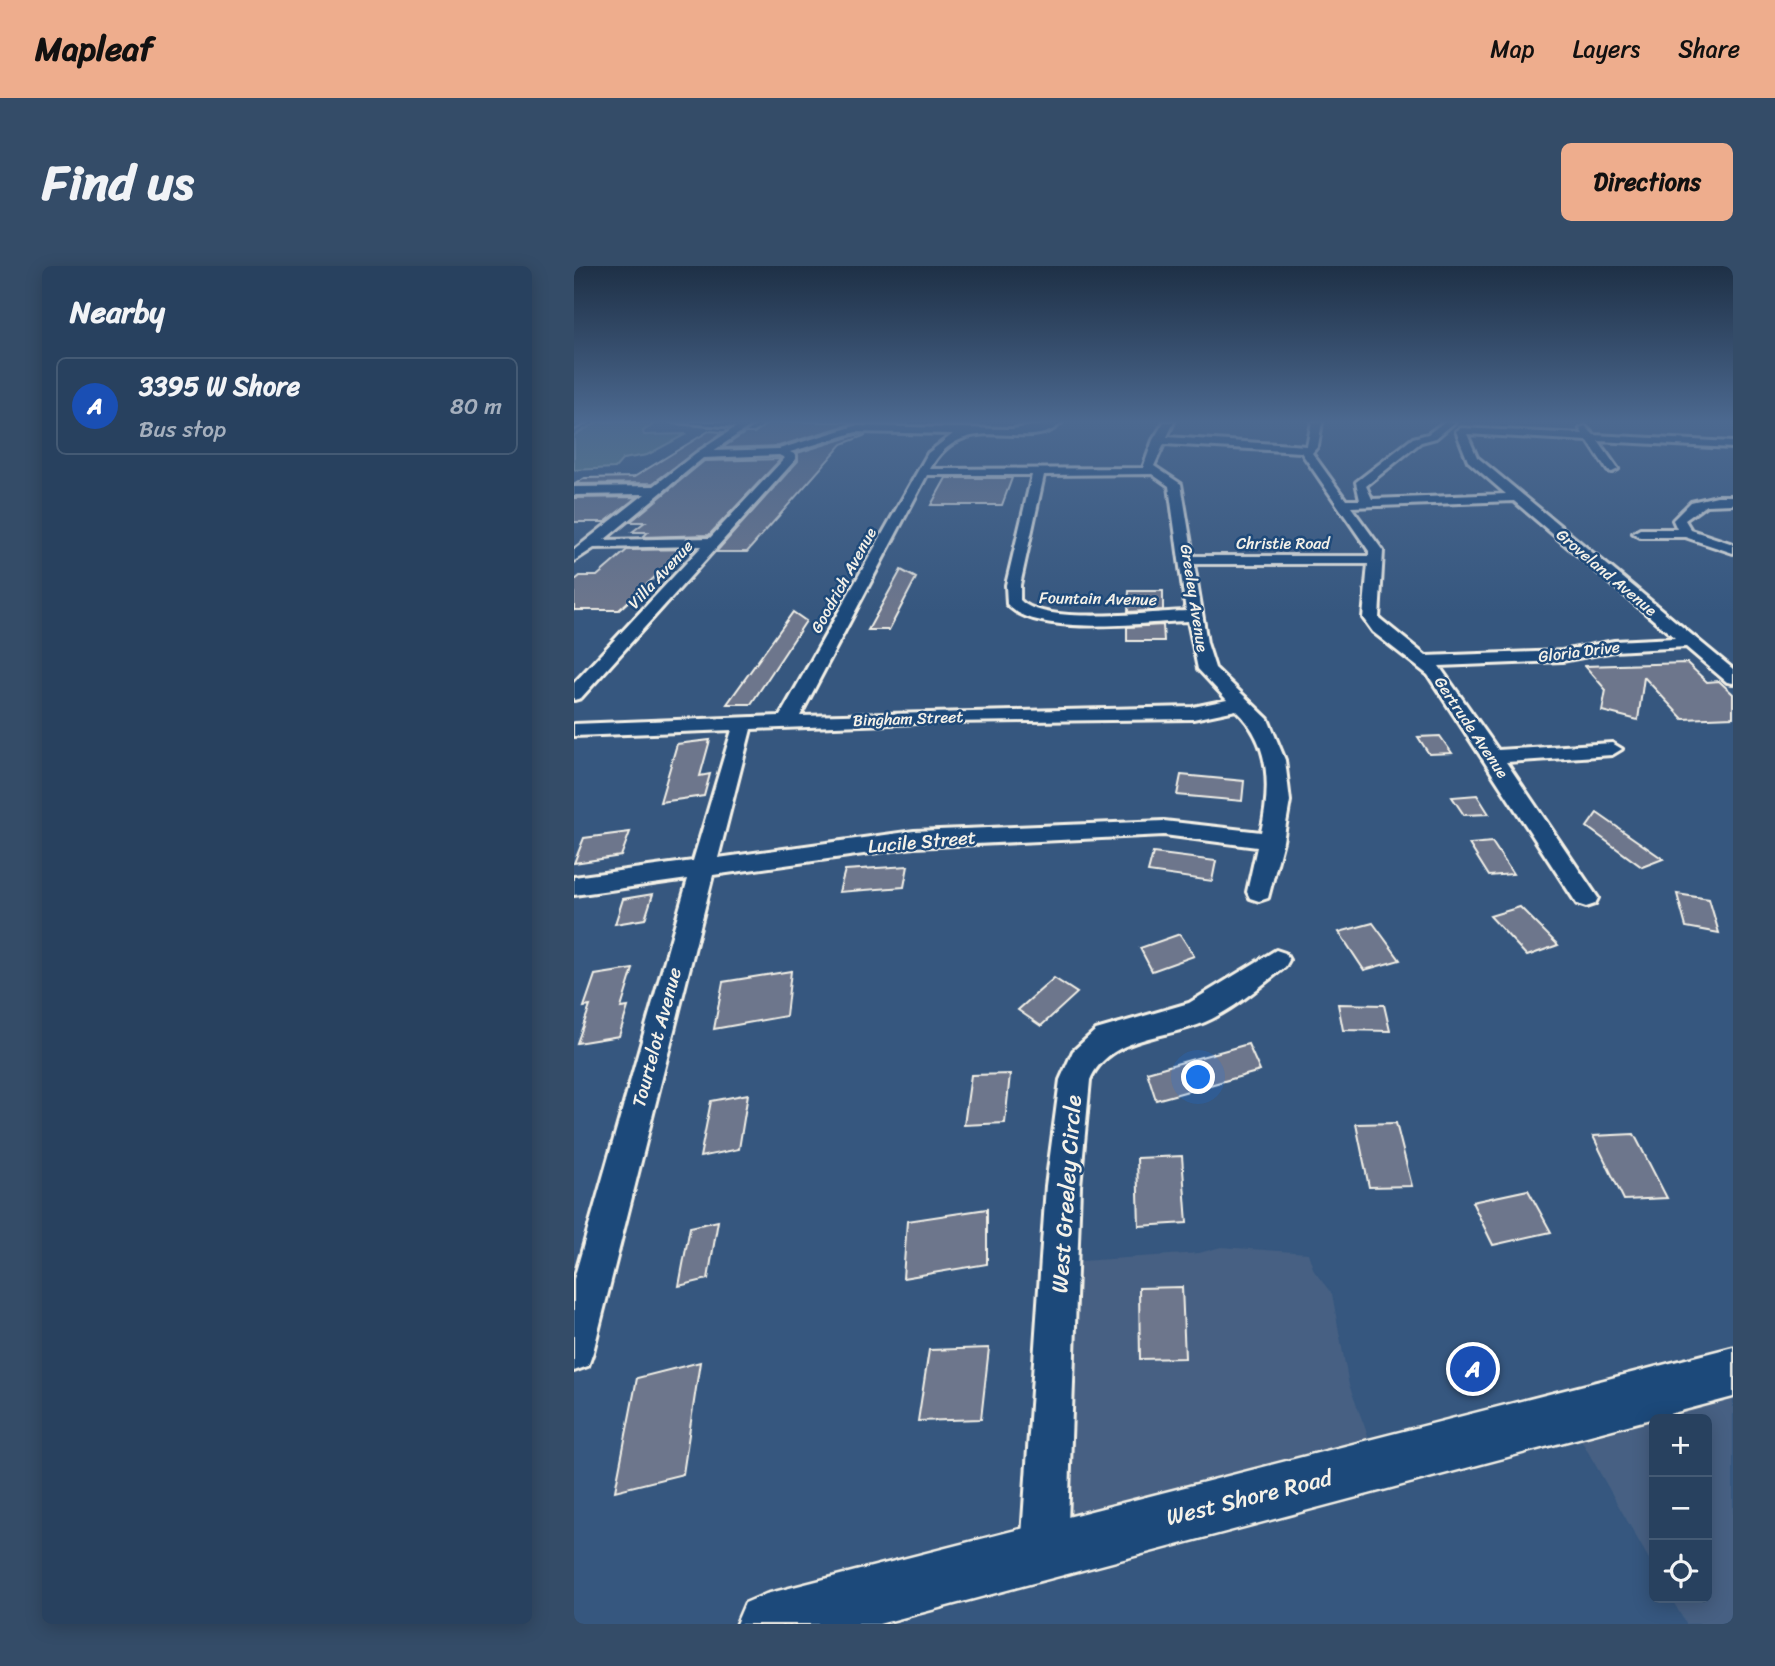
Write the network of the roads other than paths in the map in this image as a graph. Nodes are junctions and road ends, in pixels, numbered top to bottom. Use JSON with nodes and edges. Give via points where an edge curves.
{"nodes":[{"id":1,"x":662,"y":485,"type":"edge"},
{"id":2,"x":766,"y":485,"type":"edge"},
{"id":3,"x":915,"y":485,"type":"edge"},
{"id":4,"x":1037,"y":485,"type":"edge"},
{"id":5,"x":1175,"y":485,"type":"edge"},
{"id":6,"x":1329,"y":485,"type":"edge"},
{"id":7,"x":1360,"y":485,"type":"edge"},
{"id":8,"x":1503,"y":485,"type":"edge"},
{"id":9,"x":656,"y":490,"type":"junction"},
{"id":10,"x":574,"y":491,"type":"edge"},
{"id":11,"x":1516,"y":497,"type":"junction"},
{"id":12,"x":1733,"y":500,"type":"edge"},
{"id":13,"x":1368,"y":503,"type":"junction"},
{"id":14,"x":1342,"y":504,"type":"junction"},
{"id":15,"x":1640,"y":533,"type":"dead end"},
{"id":16,"x":1686,"y":533,"type":"junction"},
{"id":17,"x":587,"y":539,"type":"junction"},
{"id":18,"x":713,"y":542,"type":"junction"},
{"id":19,"x":1733,"y":549,"type":"edge"},
{"id":20,"x":574,"y":557,"type":"edge"},
{"id":21,"x":1188,"y":560,"type":"junction"},
{"id":22,"x":1377,"y":560,"type":"junction"},
{"id":23,"x":1195,"y":616,"type":"junction"},
{"id":24,"x":1691,"y":642,"type":"junction"},
{"id":25,"x":1426,"y":661,"type":"junction"},
{"id":26,"x":1733,"y":678,"type":"edge"},
{"id":27,"x":574,"y":694,"type":"edge"},
{"id":28,"x":1242,"y":703,"type":"junction"},
{"id":29,"x":786,"y":723,"type":"junction"},
{"id":30,"x":743,"y":724,"type":"junction"},
{"id":31,"x":574,"y":730,"type":"edge"},
{"id":32,"x":1612,"y":749,"type":"dead end"},
{"id":33,"x":1492,"y":757,"type":"junction"},
{"id":34,"x":1272,"y":841,"type":"junction"},
{"id":35,"x":702,"y":868,"type":"junction"},
{"id":36,"x":574,"y":886,"type":"edge"},
{"id":37,"x":1259,"y":892,"type":"dead end"},
{"id":38,"x":1586,"y":898,"type":"dead end"},
{"id":39,"x":1276,"y":960,"type":"dead end"},
{"id":40,"x":574,"y":1352,"type":"edge"},
{"id":41,"x":1733,"y":1372,"type":"edge"},
{"id":42,"x":1044,"y":1551,"type":"junction"},
{"id":43,"x":766,"y":1624,"type":"edge"}],
"edges":[{"from":1,"to":9,"type":"street"},
{"from":2,"to":18,"type":"street","name":"Villa Avenue"},
{"from":3,"to":29,"type":"street","name":"Goodrich Avenue"},
{"from":4,"to":23,"type":"street","name":"Fountain Avenue","via":[[1013,585],[1012,601],[1017,607],[1037,616],[1060,618]]},
{"from":5,"to":21,"type":"street","name":"Greeley Avenue"},
{"from":6,"to":14,"type":"street"},
{"from":7,"to":13,"type":"street"},
{"from":8,"to":11,"type":"street","name":"Groveland Avenue"},
{"from":9,"to":10,"type":"street"},
{"from":9,"to":17,"type":"street","via":[[602,533]]},
{"from":11,"to":13,"type":"street"},
{"from":11,"to":24,"type":"street","name":"Groveland Avenue"},
{"from":12,"to":16,"type":"street","via":[[1692,506],[1679,520]]},
{"from":13,"to":14,"type":"street"},
{"from":14,"to":22,"type":"street","via":[[1371,542]]},
{"from":15,"to":16,"type":"street"},
{"from":16,"to":19,"type":"street"},
{"from":17,"to":18,"type":"street"},
{"from":17,"to":20,"type":"street"},
{"from":18,"to":27,"type":"street","name":"Villa Avenue"},
{"from":21,"to":22,"type":"street","name":"Christie Road"},
{"from":21,"to":23,"type":"street","name":"Greeley Avenue"},
{"from":22,"to":25,"type":"street","name":"Gertrude Avenue","via":[[1371,618],[1379,629]]},
{"from":23,"to":28,"type":"street","name":"Greeley Avenue","via":[[1208,669]]},
{"from":24,"to":25,"type":"street","name":"Gloria Drive","via":[[1614,646],[1562,656]]},
{"from":24,"to":26,"type":"street","name":"Groveland Avenue"},
{"from":25,"to":33,"type":"street","name":"Gertrude Avenue"},
{"from":28,"to":29,"type":"street","name":"Bingham Street","via":[[1194,713]]},
{"from":28,"to":34,"type":"street","name":"Greeley Avenue","via":[[1261,723],[1275,760],[1279,801]]},
{"from":29,"to":30,"type":"street","name":"Bingham Street"},
{"from":30,"to":31,"type":"street","name":"Bingham Street"},
{"from":30,"to":35,"type":"street","name":"Tourtelot Avenue"},
{"from":32,"to":33,"type":"street"},
{"from":33,"to":38,"type":"street","name":"Gertrude Avenue"},
{"from":34,"to":35,"type":"street","name":"Lucile Street","via":[[1164,828],[1053,831],[915,839]]},
{"from":34,"to":37,"type":"street","name":"Greeley Avenue"},
{"from":35,"to":36,"type":"street","name":"Lucile Street"},
{"from":35,"to":40,"type":"street","name":"Tourtelot Avenue"},
{"from":39,"to":42,"type":"street","name":"West Greeley Circle","via":[[1224,999],[1196,1013],[1106,1039],[1084,1060],[1074,1080],[1063,1186]]},
{"from":41,"to":42,"type":"main road","name":"West Shore Road"},
{"from":42,"to":43,"type":"main road","name":"West Shore Road"}]}
